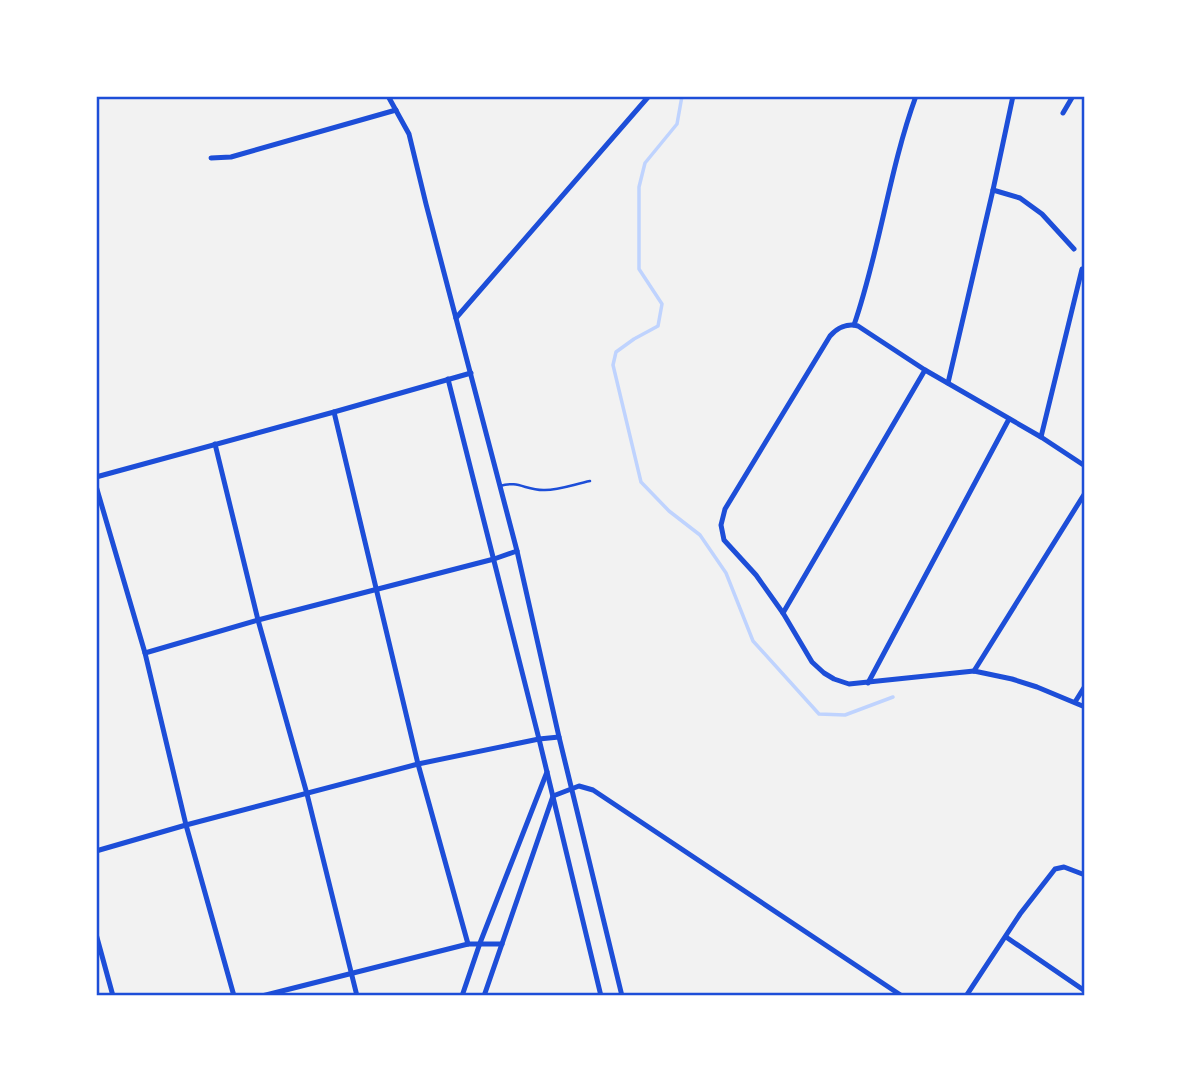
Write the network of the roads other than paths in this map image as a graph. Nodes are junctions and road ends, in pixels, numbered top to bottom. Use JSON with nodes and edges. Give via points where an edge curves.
{"nodes":[{"id":1,"x":388,"y":96,"type":"edge"},
{"id":2,"x":649,"y":96,"type":"edge"},
{"id":3,"x":916,"y":96,"type":"edge"},
{"id":4,"x":1013,"y":96,"type":"edge"},
{"id":5,"x":1073,"y":96,"type":"edge"},
{"id":6,"x":396,"y":110,"type":"junction"},
{"id":7,"x":1063,"y":113,"type":"dead end"},
{"id":8,"x":211,"y":158,"type":"dead end"},
{"id":9,"x":993,"y":190,"type":"junction"},
{"id":10,"x":1074,"y":249,"type":"dead end"},
{"id":11,"x":1082,"y":269,"type":"dead end"},
{"id":12,"x":456,"y":318,"type":"junction"},
{"id":13,"x":856,"y":325,"type":"junction"},
{"id":14,"x":925,"y":370,"type":"junction"},
{"id":15,"x":471,"y":373,"type":"junction"},
{"id":16,"x":448,"y":379,"type":"junction"},
{"id":17,"x":948,"y":383,"type":"junction"},
{"id":18,"x":334,"y":412,"type":"junction"},
{"id":19,"x":1009,"y":419,"type":"junction"},
{"id":20,"x":1041,"y":437,"type":"junction"},
{"id":21,"x":215,"y":444,"type":"junction"},
{"id":22,"x":1085,"y":466,"type":"edge"},
{"id":23,"x":96,"y":477,"type":"edge"},
{"id":24,"x":590,"y":481,"type":"dead end"},
{"id":25,"x":96,"y":486,"type":"edge"},
{"id":26,"x":500,"y":486,"type":"junction"},
{"id":27,"x":1085,"y":493,"type":"edge"},
{"id":28,"x":517,"y":551,"type":"junction"},
{"id":29,"x":494,"y":559,"type":"junction"},
{"id":30,"x":376,"y":590,"type":"junction"},
{"id":31,"x":783,"y":613,"type":"junction"},
{"id":32,"x":258,"y":620,"type":"junction"},
{"id":33,"x":145,"y":653,"type":"junction"},
{"id":34,"x":974,"y":671,"type":"junction"},
{"id":35,"x":868,"y":683,"type":"junction"},
{"id":36,"x":1085,"y":686,"type":"edge"},
{"id":37,"x":1075,"y":702,"type":"junction"},
{"id":38,"x":1085,"y":707,"type":"edge"},
{"id":39,"x":559,"y":737,"type":"junction"},
{"id":40,"x":538,"y":739,"type":"junction"},
{"id":41,"x":418,"y":764,"type":"junction"},
{"id":42,"x":547,"y":772,"type":"junction"},
{"id":43,"x":572,"y":788,"type":"junction"},
{"id":44,"x":307,"y":794,"type":"junction"},
{"id":45,"x":553,"y":796,"type":"junction"},
{"id":46,"x":186,"y":825,"type":"junction"},
{"id":47,"x":96,"y":851,"type":"edge"},
{"id":48,"x":1085,"y":875,"type":"edge"},
{"id":49,"x":96,"y":934,"type":"edge"},
{"id":50,"x":1006,"y":937,"type":"junction"},
{"id":51,"x":480,"y":943,"type":"junction"},
{"id":52,"x":468,"y":944,"type":"junction"},
{"id":53,"x":502,"y":944,"type":"junction"},
{"id":54,"x":352,"y":973,"type":"junction"},
{"id":55,"x":1085,"y":991,"type":"edge"},
{"id":56,"x":113,"y":996,"type":"edge"},
{"id":57,"x":234,"y":996,"type":"edge"},
{"id":58,"x":262,"y":996,"type":"edge"},
{"id":59,"x":357,"y":996,"type":"edge"},
{"id":60,"x":462,"y":996,"type":"edge"},
{"id":61,"x":484,"y":996,"type":"edge"},
{"id":62,"x":601,"y":996,"type":"edge"},
{"id":63,"x":622,"y":996,"type":"edge"},
{"id":64,"x":902,"y":996,"type":"edge"},
{"id":65,"x":966,"y":996,"type":"edge"}],
"edges":[{"from":1,"to":6,"type":"street"},
{"from":2,"to":12,"type":"street"},
{"from":3,"to":13,"type":"street"},
{"from":4,"to":9,"type":"street"},
{"from":5,"to":7,"type":"street"},
{"from":6,"to":8,"type":"street","via":[[231,157]]},
{"from":6,"to":12,"type":"street","via":[[417,161]]},
{"from":9,"to":10,"type":"street","via":[[1020,198],[1042,214]]},
{"from":9,"to":17,"type":"street"},
{"from":11,"to":20,"type":"street"},
{"from":12,"to":15,"type":"street"},
{"from":13,"to":14,"type":"street"},
{"from":13,"to":31,"type":"street","via":[[842,327],[830,336],[725,509],[720,525],[724,540]]},
{"from":14,"to":17,"type":"street"},
{"from":14,"to":31,"type":"street"},
{"from":15,"to":16,"type":"street"},
{"from":15,"to":26,"type":"street"},
{"from":16,"to":18,"type":"street"},
{"from":16,"to":29,"type":"street"},
{"from":17,"to":19,"type":"street"},
{"from":18,"to":21,"type":"street"},
{"from":18,"to":30,"type":"street"},
{"from":19,"to":20,"type":"street"},
{"from":19,"to":35,"type":"street"},
{"from":20,"to":22,"type":"street"},
{"from":21,"to":23,"type":"street"},
{"from":21,"to":32,"type":"street"},
{"from":24,"to":26,"type":"lane","via":[[544,490],[508,483]]},
{"from":25,"to":33,"type":"street"},
{"from":26,"to":28,"type":"street"},
{"from":27,"to":34,"type":"street"},
{"from":28,"to":29,"type":"street"},
{"from":28,"to":39,"type":"street"},
{"from":29,"to":30,"type":"street"},
{"from":29,"to":40,"type":"street"},
{"from":30,"to":32,"type":"street"},
{"from":30,"to":41,"type":"street"},
{"from":31,"to":35,"type":"street","via":[[812,662],[824,673],[849,684]]},
{"from":32,"to":33,"type":"street"},
{"from":32,"to":44,"type":"street"},
{"from":33,"to":46,"type":"street"},
{"from":34,"to":35,"type":"street"},
{"from":34,"to":37,"type":"street","via":[[1024,682]]},
{"from":36,"to":37,"type":"street"},
{"from":37,"to":38,"type":"street"},
{"from":39,"to":40,"type":"street"},
{"from":39,"to":43,"type":"street"},
{"from":40,"to":41,"type":"street"},
{"from":40,"to":42,"type":"street"},
{"from":41,"to":44,"type":"street"},
{"from":41,"to":52,"type":"street"},
{"from":42,"to":45,"type":"street"},
{"from":42,"to":51,"type":"street"},
{"from":43,"to":45,"type":"street"},
{"from":43,"to":63,"type":"street"},
{"from":43,"to":64,"type":"street","via":[[593,790]]},
{"from":44,"to":46,"type":"street"},
{"from":44,"to":54,"type":"street"},
{"from":45,"to":53,"type":"street"},
{"from":45,"to":62,"type":"street"},
{"from":46,"to":47,"type":"street"},
{"from":46,"to":57,"type":"street"},
{"from":48,"to":50,"type":"street","via":[[1064,867],[1055,869]]},
{"from":49,"to":56,"type":"street"},
{"from":50,"to":55,"type":"street"},
{"from":50,"to":65,"type":"street"},
{"from":51,"to":52,"type":"street"},
{"from":51,"to":53,"type":"street"},
{"from":51,"to":60,"type":"street"},
{"from":52,"to":54,"type":"street"},
{"from":53,"to":61,"type":"street"},
{"from":54,"to":58,"type":"street"},
{"from":54,"to":59,"type":"street"}]}
